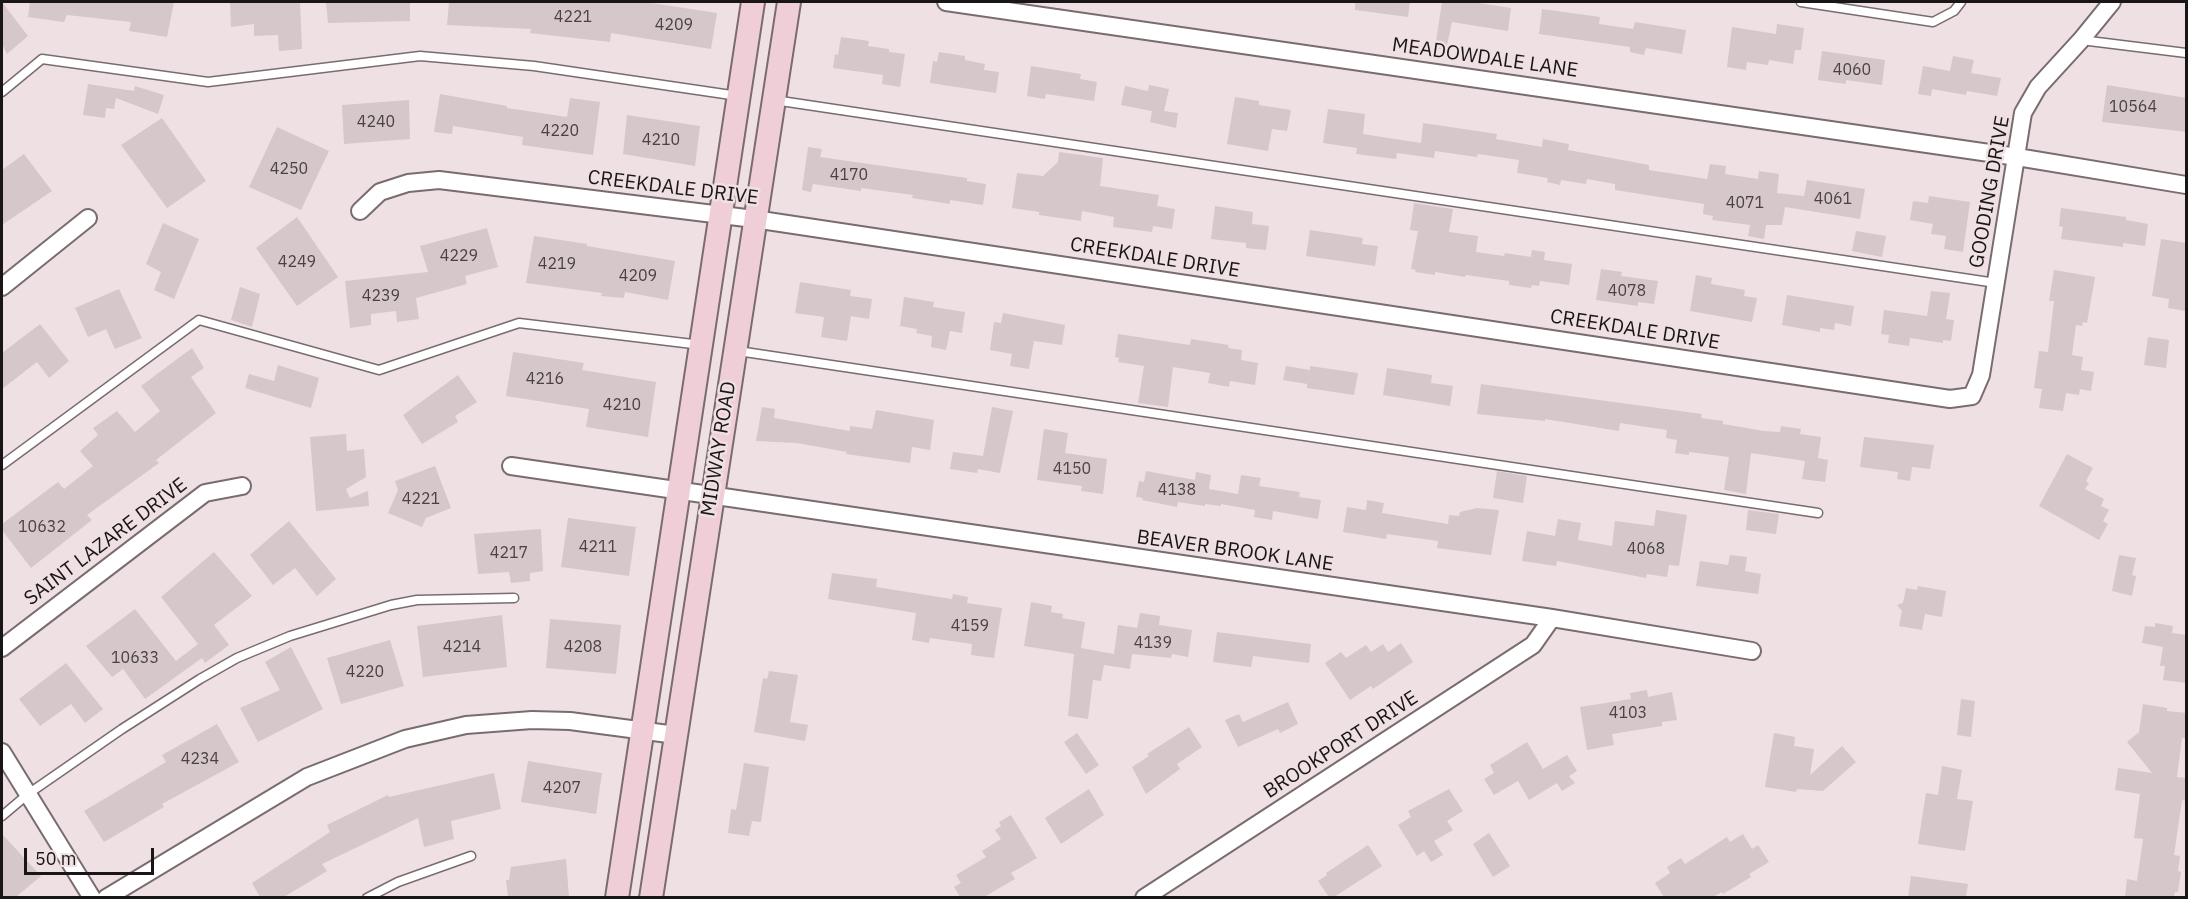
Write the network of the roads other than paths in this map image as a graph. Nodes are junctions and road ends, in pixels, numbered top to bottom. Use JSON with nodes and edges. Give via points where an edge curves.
{"nodes":[{"id":1,"x":753,"y":2,"type":"edge"},
{"id":2,"x":789,"y":2,"type":"edge"},
{"id":3,"x":946,"y":2,"type":"edge"},
{"id":4,"x":1802,"y":2,"type":"edge"},
{"id":5,"x":1960,"y":2,"type":"edge"},
{"id":6,"x":2112,"y":2,"type":"edge"},
{"id":7,"x":2081,"y":40,"type":"junction"},
{"id":8,"x":2187,"y":54,"type":"edge"},
{"id":9,"x":2,"y":92,"type":"edge"},
{"id":10,"x":739,"y":96,"type":"junction"},
{"id":11,"x":773,"y":100,"type":"junction"},
{"id":12,"x":2017,"y":157,"type":"junction"},
{"id":13,"x":2187,"y":185,"type":"edge"},
{"id":14,"x":360,"y":212,"type":"dead end"},
{"id":15,"x":721,"y":215,"type":"junction"},
{"id":16,"x":88,"y":218,"type":"dead end"},
{"id":17,"x":754,"y":219,"type":"junction"},
{"id":18,"x":1996,"y":283,"type":"junction"},
{"id":19,"x":2,"y":287,"type":"edge"},
{"id":20,"x":701,"y":345,"type":"junction"},
{"id":21,"x":735,"y":351,"type":"junction"},
{"id":22,"x":1950,"y":399,"type":"joint"},
{"id":23,"x":2,"y":465,"type":"edge"},
{"id":24,"x":511,"y":466,"type":"dead end"},
{"id":25,"x":242,"y":486,"type":"dead end"},
{"id":26,"x":679,"y":490,"type":"junction"},
{"id":27,"x":712,"y":494,"type":"junction"},
{"id":28,"x":1818,"y":513,"type":"dead end"},
{"id":29,"x":514,"y":598,"type":"dead end"},
{"id":30,"x":1552,"y":618,"type":"junction"},
{"id":31,"x":2,"y":648,"type":"edge"},
{"id":32,"x":1752,"y":651,"type":"dead end"},
{"id":33,"x":643,"y":730,"type":"junction"},
{"id":34,"x":676,"y":735,"type":"junction"},
{"id":35,"x":2,"y":752,"type":"edge"},
{"id":36,"x":28,"y":794,"type":"junction"},
{"id":37,"x":2,"y":816,"type":"edge"},
{"id":38,"x":471,"y":856,"type":"dead end"},
{"id":39,"x":92,"y":897,"type":"edge"},
{"id":40,"x":106,"y":897,"type":"edge"},
{"id":41,"x":367,"y":897,"type":"edge"},
{"id":42,"x":617,"y":897,"type":"edge"},
{"id":43,"x":651,"y":897,"type":"edge"},
{"id":44,"x":1144,"y":897,"type":"edge"}],
"edges":[{"from":1,"to":10,"type":"main road","name":"MIDWAY ROAD"},
{"from":2,"to":11,"type":"main road","name":"MIDWAY ROAD"},
{"from":3,"to":12,"type":"street","name":"MEADOWDALE LANE"},
{"from":4,"to":5,"type":"lane","via":[[1933,22],[1954,11]]},
{"from":6,"to":7,"type":"street","name":"GOODING DRIVE"},
{"from":7,"to":8,"type":"lane"},
{"from":7,"to":12,"type":"street","name":"GOODING DRIVE","via":[[2038,87],[2023,113]]},
{"from":9,"to":10,"type":"lane","via":[[42,59],[208,82],[420,56],[534,66]]},
{"from":10,"to":15,"type":"main road","name":"MIDWAY ROAD"},
{"from":11,"to":17,"type":"main road","name":"MIDWAY ROAD"},
{"from":11,"to":18,"type":"lane"},
{"from":12,"to":13,"type":"street","name":"MEADOWDALE LANE"},
{"from":12,"to":18,"type":"street","name":"GOODING DRIVE"},
{"from":14,"to":15,"type":"street","name":"CREEKDALE DRIVE","via":[[380,192],[408,183],[439,180]]},
{"from":15,"to":17,"type":"street","name":"CREEKDALE DRIVE"},
{"from":15,"to":20,"type":"main road","name":"MIDWAY ROAD"},
{"from":16,"to":19,"type":"street"},
{"from":17,"to":21,"type":"main road","name":"MIDWAY ROAD"},
{"from":17,"to":22,"type":"street","name":"CREEKDALE DRIVE"},
{"from":18,"to":22,"type":"street","name":"GOODING DRIVE","via":[[1980,375],[1972,396]]},
{"from":20,"to":23,"type":"lane","via":[[519,323],[379,370],[200,320]]},
{"from":20,"to":26,"type":"main road","name":"MIDWAY ROAD"},
{"from":21,"to":27,"type":"main road","name":"MIDWAY ROAD"},
{"from":21,"to":28,"type":"lane"},
{"from":24,"to":26,"type":"street","name":"BEAVER BROOK LANE"},
{"from":25,"to":31,"type":"street","name":"SAINT LAZARE DRIVE","via":[[205,493]]},
{"from":26,"to":27,"type":"street","name":"BEAVER BROOK LANE"},
{"from":26,"to":33,"type":"main road","name":"MIDWAY ROAD"},
{"from":27,"to":30,"type":"street","name":"BEAVER BROOK LANE"},
{"from":27,"to":34,"type":"main road","name":"MIDWAY ROAD"},
{"from":29,"to":36,"type":"lane","via":[[417,600],[290,636],[200,679]]},
{"from":30,"to":32,"type":"street","name":"BEAVER BROOK LANE"},
{"from":30,"to":44,"type":"street","name":"BROOKPORT DRIVE","via":[[1533,645]]},
{"from":33,"to":34,"type":"street"},
{"from":33,"to":40,"type":"street","via":[[532,720],[466,725],[405,739],[307,777]]},
{"from":33,"to":42,"type":"main road","name":"MIDWAY ROAD"},
{"from":34,"to":43,"type":"main road","name":"MIDWAY ROAD"},
{"from":35,"to":36,"type":"street"},
{"from":36,"to":37,"type":"lane"},
{"from":36,"to":39,"type":"street"},
{"from":38,"to":41,"type":"lane"}]}
